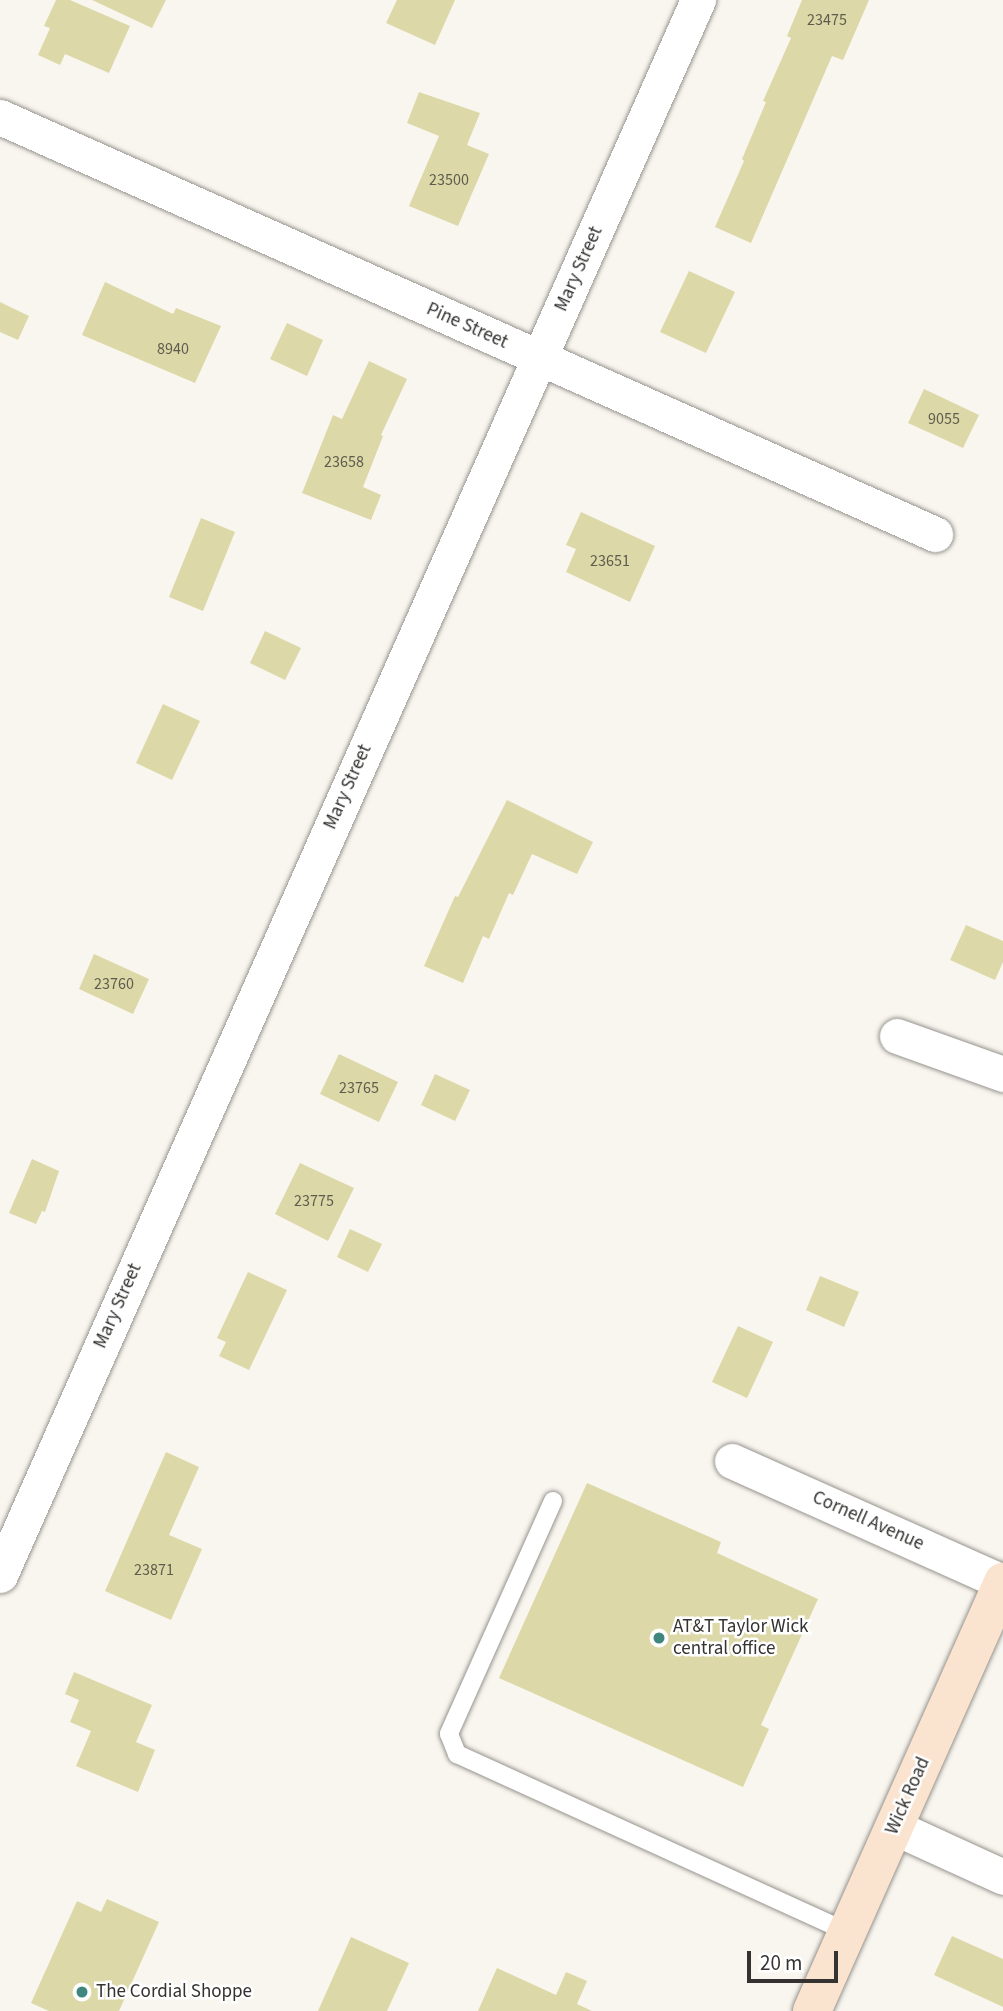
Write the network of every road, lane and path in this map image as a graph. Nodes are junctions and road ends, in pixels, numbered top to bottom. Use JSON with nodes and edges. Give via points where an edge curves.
{"nodes":[{"id":1,"x":698,"y":0,"type":"edge"},
{"id":2,"x":0,"y":117,"type":"edge"},
{"id":3,"x":539,"y":358,"type":"junction"},
{"id":4,"x":934,"y":534,"type":"dead end"},
{"id":5,"x":897,"y":1036,"type":"dead end"},
{"id":6,"x":1003,"y":1074,"type":"edge"},
{"id":7,"x":732,"y":1461,"type":"dead end"},
{"id":8,"x":553,"y":1501,"type":"dead end"},
{"id":9,"x":0,"y":1575,"type":"edge"},
{"id":10,"x":1003,"y":1582,"type":"edge"},
{"id":11,"x":894,"y":1827,"type":"junction"},
{"id":12,"x":1003,"y":1877,"type":"edge"},
{"id":13,"x":847,"y":1932,"type":"junction"},
{"id":14,"x":811,"y":2011,"type":"edge"}],
"edges":[{"from":1,"to":3,"type":"street","name":"Mary Street"},
{"from":2,"to":3,"type":"street","name":"Pine Street"},
{"from":3,"to":4,"type":"street","name":"Pine Street"},
{"from":3,"to":9,"type":"street","name":"Mary Street"},
{"from":5,"to":6,"type":"street"},
{"from":7,"to":10,"type":"street","name":"Cornell Avenue"},
{"from":8,"to":13,"type":"lane","via":[[449,1734],[457,1754]]},
{"from":10,"to":11,"type":"street","name":"Wick Road"},
{"from":11,"to":12,"type":"street"},
{"from":11,"to":13,"type":"street","name":"Wick Road"},
{"from":13,"to":14,"type":"street","name":"Wick Road"}]}
